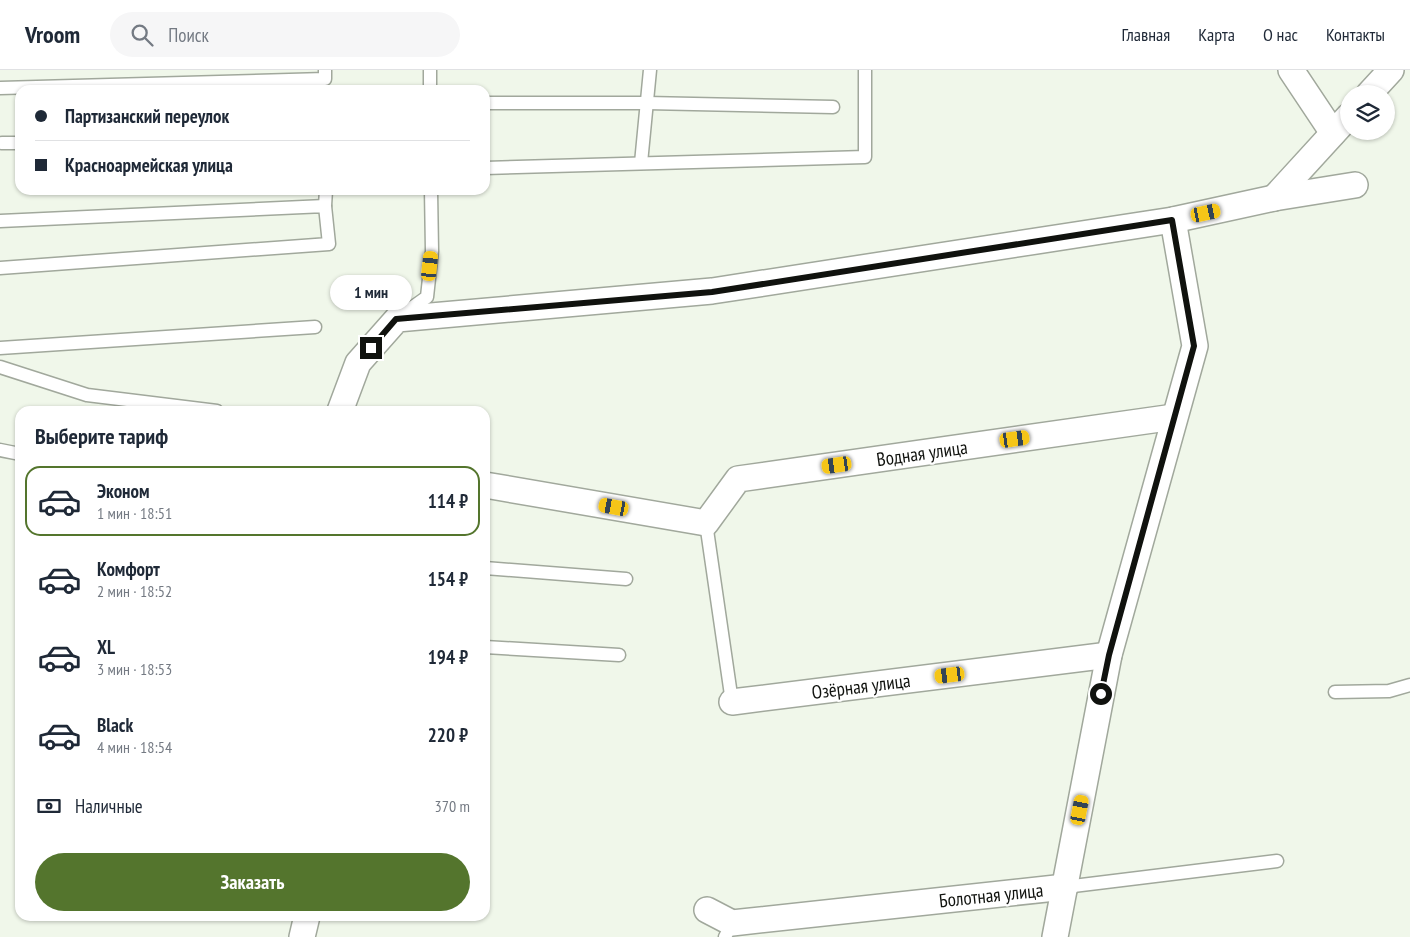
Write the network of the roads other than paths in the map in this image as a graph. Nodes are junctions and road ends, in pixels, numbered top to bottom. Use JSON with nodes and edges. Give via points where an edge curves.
{"nodes":[{"id":1,"x":430,"y":70,"type":"edge"},
{"id":2,"x":650,"y":70,"type":"edge"},
{"id":3,"x":865,"y":70,"type":"edge"},
{"id":4,"x":1291,"y":70,"type":"edge"},
{"id":5,"x":1391,"y":70,"type":"edge"},
{"id":6,"x":326,"y":80,"type":"edge"},
{"id":7,"x":122,"y":85,"type":"edge"},
{"id":8,"x":430,"y":85,"type":"edge"},
{"id":9,"x":1377,"y":85,"type":"edge"},
{"id":10,"x":0,"y":88,"type":"edge"},
{"id":11,"x":15,"y":88,"type":"edge"},
{"id":12,"x":490,"y":103,"type":"edge"},
{"id":13,"x":647,"y":103,"type":"junction"},
{"id":14,"x":833,"y":107,"type":"dead end"},
{"id":15,"x":1340,"y":124,"type":"edge"},
{"id":16,"x":1340,"y":126,"type":"edge"},
{"id":17,"x":2,"y":143,"type":"dead end"},
{"id":18,"x":15,"y":143,"type":"edge"},
{"id":19,"x":640,"y":163,"type":"junction"},
{"id":20,"x":490,"y":168,"type":"edge"},
{"id":21,"x":1355,"y":185,"type":"dead end"},
{"id":22,"x":326,"y":195,"type":"edge"},
{"id":23,"x":431,"y":195,"type":"edge"},
{"id":24,"x":1274,"y":198,"type":"junction"},
{"id":25,"x":325,"y":206,"type":"junction"},
{"id":26,"x":1172,"y":220,"type":"junction"},
{"id":27,"x":0,"y":221,"type":"edge"},
{"id":28,"x":0,"y":268,"type":"edge"},
{"id":29,"x":396,"y":319,"type":"junction"},
{"id":30,"x":315,"y":327,"type":"dead end"},
{"id":31,"x":0,"y":348,"type":"edge"},
{"id":32,"x":0,"y":367,"type":"edge"},
{"id":33,"x":177,"y":406,"type":"edge"},
{"id":34,"x":342,"y":406,"type":"edge"},
{"id":35,"x":1174,"y":417,"type":"junction"},
{"id":36,"x":0,"y":450,"type":"edge"},
{"id":37,"x":15,"y":453,"type":"edge"},
{"id":38,"x":490,"y":486,"type":"edge"},
{"id":39,"x":706,"y":523,"type":"junction"},
{"id":40,"x":490,"y":568,"type":"edge"},
{"id":41,"x":626,"y":579,"type":"dead end"},
{"id":42,"x":490,"y":647,"type":"edge"},
{"id":43,"x":618,"y":655,"type":"dead end"},
{"id":44,"x":1109,"y":655,"type":"junction"},
{"id":45,"x":1410,"y":685,"type":"edge"},
{"id":46,"x":1335,"y":692,"type":"dead end"},
{"id":47,"x":732,"y":702,"type":"joint"},
{"id":48,"x":1277,"y":861,"type":"dead end"},
{"id":49,"x":1065,"y":887,"type":"junction"},
{"id":50,"x":707,"y":910,"type":"dead end"},
{"id":51,"x":306,"y":921,"type":"edge"},
{"id":52,"x":729,"y":930,"type":"edge"},
{"id":53,"x":302,"y":937,"type":"edge"},
{"id":54,"x":1055,"y":937,"type":"edge"}],
"edges":[{"from":1,"to":8,"type":"lane"},
{"from":2,"to":13,"type":"lane"},
{"from":3,"to":19,"type":"lane","via":[[865,157]]},
{"from":4,"to":15,"type":"street"},
{"from":5,"to":9,"type":"street"},
{"from":6,"to":7,"type":"lane"},
{"from":10,"to":11,"type":"lane"},
{"from":12,"to":13,"type":"lane"},
{"from":13,"to":14,"type":"lane"},
{"from":13,"to":19,"type":"lane"},
{"from":16,"to":24,"type":"street"},
{"from":17,"to":18,"type":"lane"},
{"from":19,"to":20,"type":"lane"},
{"from":21,"to":24,"type":"street"},
{"from":22,"to":25,"type":"lane"},
{"from":23,"to":29,"type":"lane","via":[[432,251],[427,297]]},
{"from":24,"to":26,"type":"street"},
{"from":25,"to":27,"type":"lane"},
{"from":25,"to":28,"type":"lane","via":[[329,244]]},
{"from":26,"to":29,"type":"street","via":[[712,292]]},
{"from":26,"to":35,"type":"street","via":[[1194,346]]},
{"from":29,"to":34,"type":"street","via":[[358,363]]},
{"from":30,"to":31,"type":"lane"},
{"from":32,"to":33,"type":"lane","via":[[88,395]]},
{"from":35,"to":39,"type":"street","name":"Водная улица","via":[[738,479]]},
{"from":35,"to":44,"type":"street"},
{"from":36,"to":37,"type":"lane"},
{"from":38,"to":39,"type":"street"},
{"from":39,"to":47,"type":"lane"},
{"from":40,"to":41,"type":"lane"},
{"from":42,"to":43,"type":"lane"},
{"from":44,"to":47,"type":"street","name":"Озёрная улица"},
{"from":44,"to":49,"type":"street"},
{"from":45,"to":46,"type":"lane","via":[[1389,691]]},
{"from":48,"to":49,"type":"lane","name":"Болотная улица"},
{"from":49,"to":52,"type":"street","name":"Болотная улица"},
{"from":49,"to":54,"type":"street"},
{"from":50,"to":52,"type":"street","name":"Болотная улица"},
{"from":51,"to":53,"type":"street"}]}
